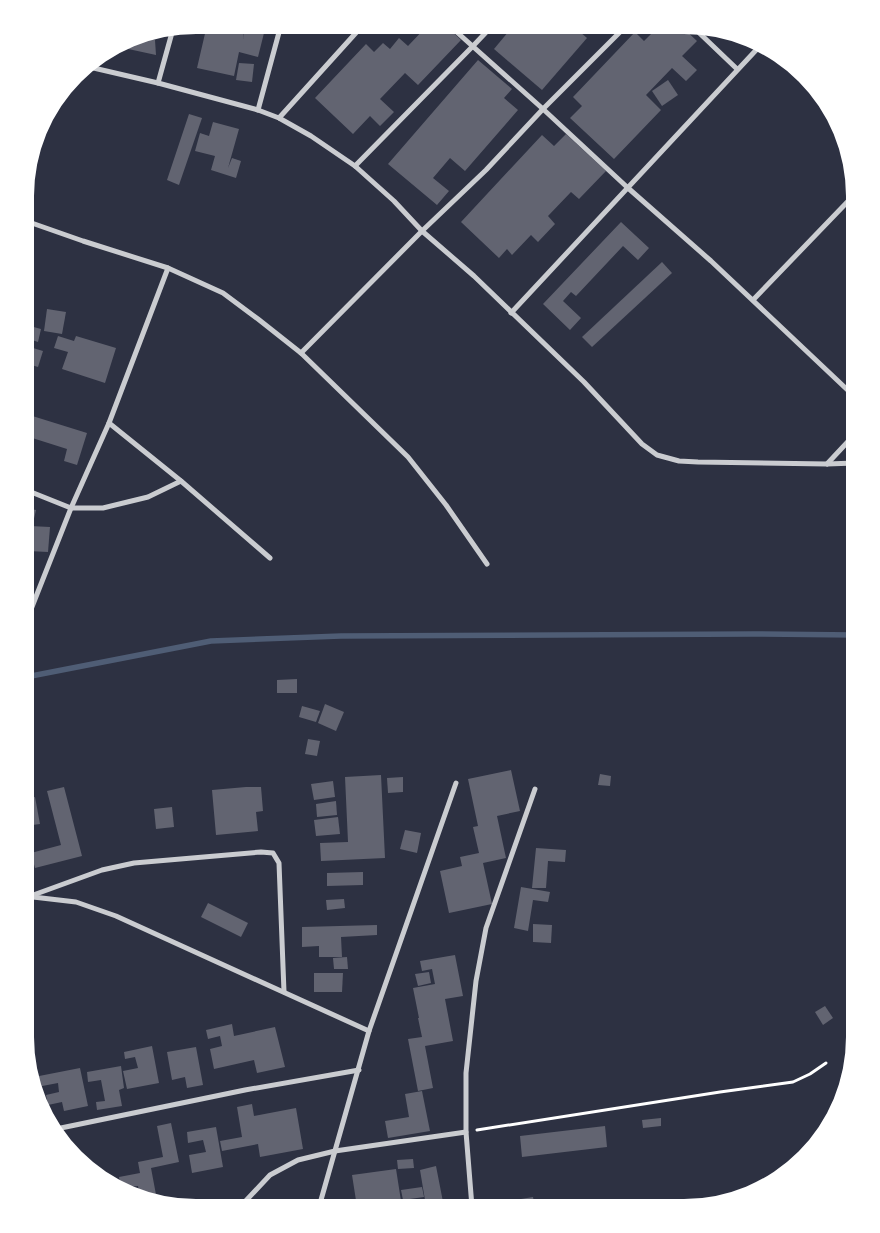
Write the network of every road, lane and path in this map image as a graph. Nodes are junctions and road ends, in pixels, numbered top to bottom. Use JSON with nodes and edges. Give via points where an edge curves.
{"nodes":[{"id":1,"x":279,"y":34,"type":"edge"},
{"id":2,"x":356,"y":34,"type":"edge"},
{"id":3,"x":459,"y":34,"type":"edge"},
{"id":4,"x":484,"y":34,"type":"edge"},
{"id":5,"x":618,"y":34,"type":"edge"},
{"id":6,"x":701,"y":35,"type":"edge"},
{"id":7,"x":170,"y":36,"type":"edge"},
{"id":8,"x":473,"y":46,"type":"junction"},
{"id":9,"x":755,"y":51,"type":"edge"},
{"id":10,"x":96,"y":69,"type":"edge"},
{"id":11,"x":738,"y":69,"type":"junction"},
{"id":12,"x":158,"y":83,"type":"junction"},
{"id":13,"x":543,"y":109,"type":"junction"},
{"id":14,"x":258,"y":110,"type":"junction"},
{"id":15,"x":279,"y":118,"type":"junction"},
{"id":16,"x":355,"y":166,"type":"junction"},
{"id":17,"x":628,"y":188,"type":"junction"},
{"id":18,"x":846,"y":202,"type":"edge"},
{"id":19,"x":34,"y":224,"type":"edge"},
{"id":20,"x":422,"y":231,"type":"junction"},
{"id":21,"x":168,"y":268,"type":"junction"},
{"id":22,"x":753,"y":300,"type":"junction"},
{"id":23,"x":511,"y":313,"type":"junction"},
{"id":24,"x":301,"y":353,"type":"junction"},
{"id":25,"x":846,"y":388,"type":"edge"},
{"id":26,"x":109,"y":423,"type":"junction"},
{"id":27,"x":846,"y":444,"type":"edge"},
{"id":28,"x":846,"y":463,"type":"edge"},
{"id":29,"x":827,"y":464,"type":"junction"},
{"id":30,"x":181,"y":481,"type":"junction"},
{"id":31,"x":34,"y":493,"type":"edge"},
{"id":32,"x":71,"y":508,"type":"junction"},
{"id":33,"x":270,"y":558,"type":"dead end"},
{"id":34,"x":487,"y":564,"type":"dead end"},
{"id":35,"x":34,"y":602,"type":"edge"},
{"id":36,"x":456,"y":783,"type":"dead end"},
{"id":37,"x":535,"y":789,"type":"dead end"},
{"id":38,"x":34,"y":895,"type":"edge"},
{"id":39,"x":34,"y":898,"type":"edge"},
{"id":40,"x":284,"y":992,"type":"junction"},
{"id":41,"x":369,"y":1031,"type":"junction"},
{"id":42,"x":826,"y":1063,"type":"dead end"},
{"id":43,"x":359,"y":1070,"type":"junction"},
{"id":44,"x":62,"y":1128,"type":"edge"},
{"id":45,"x":466,"y":1132,"type":"junction"},
{"id":46,"x":336,"y":1151,"type":"junction"},
{"id":47,"x":248,"y":1199,"type":"edge"},
{"id":48,"x":321,"y":1199,"type":"edge"},
{"id":49,"x":471,"y":1199,"type":"edge"}],
"edges":[{"from":1,"to":14,"type":"street"},
{"from":2,"to":15,"type":"street"},
{"from":3,"to":8,"type":"street"},
{"from":4,"to":8,"type":"street"},
{"from":5,"to":13,"type":"street"},
{"from":6,"to":11,"type":"street"},
{"from":7,"to":12,"type":"street"},
{"from":8,"to":13,"type":"street"},
{"from":8,"to":16,"type":"street"},
{"from":9,"to":11,"type":"street"},
{"from":10,"to":12,"type":"street"},
{"from":11,"to":17,"type":"street"},
{"from":12,"to":14,"type":"street"},
{"from":13,"to":17,"type":"street"},
{"from":13,"to":20,"type":"street"},
{"from":14,"to":15,"type":"street"},
{"from":15,"to":16,"type":"street"},
{"from":16,"to":20,"type":"street"},
{"from":17,"to":22,"type":"street"},
{"from":17,"to":23,"type":"street"},
{"from":18,"to":22,"type":"street"},
{"from":19,"to":21,"type":"street"},
{"from":20,"to":23,"type":"street"},
{"from":20,"to":24,"type":"street"},
{"from":21,"to":24,"type":"street","via":[[223,293]]},
{"from":21,"to":26,"type":"street"},
{"from":22,"to":25,"type":"street"},
{"from":23,"to":29,"type":"street","via":[[584,382],[642,444],[658,455],[679,461]]},
{"from":24,"to":34,"type":"street","via":[[408,458]]},
{"from":26,"to":30,"type":"street"},
{"from":26,"to":32,"type":"street"},
{"from":27,"to":29,"type":"street"},
{"from":28,"to":29,"type":"street"},
{"from":30,"to":32,"type":"street","via":[[148,497],[103,508]]},
{"from":30,"to":33,"type":"street"},
{"from":31,"to":32,"type":"street"},
{"from":32,"to":35,"type":"street"},
{"from":36,"to":41,"type":"street"},
{"from":37,"to":45,"type":"street","via":[[486,928],[477,972],[466,1073]]},
{"from":38,"to":40,"type":"street","via":[[102,870],[134,864],[273,853],[279,863]]},
{"from":39,"to":40,"type":"street","via":[[76,902],[116,916]]},
{"from":40,"to":41,"type":"street"},
{"from":41,"to":43,"type":"street"},
{"from":42,"to":45,"type":"path","via":[[793,1082]]},
{"from":43,"to":44,"type":"street"},
{"from":43,"to":46,"type":"street"},
{"from":45,"to":46,"type":"street"},
{"from":45,"to":49,"type":"street"},
{"from":46,"to":47,"type":"street","via":[[298,1160],[270,1175]]},
{"from":46,"to":48,"type":"street"}]}
